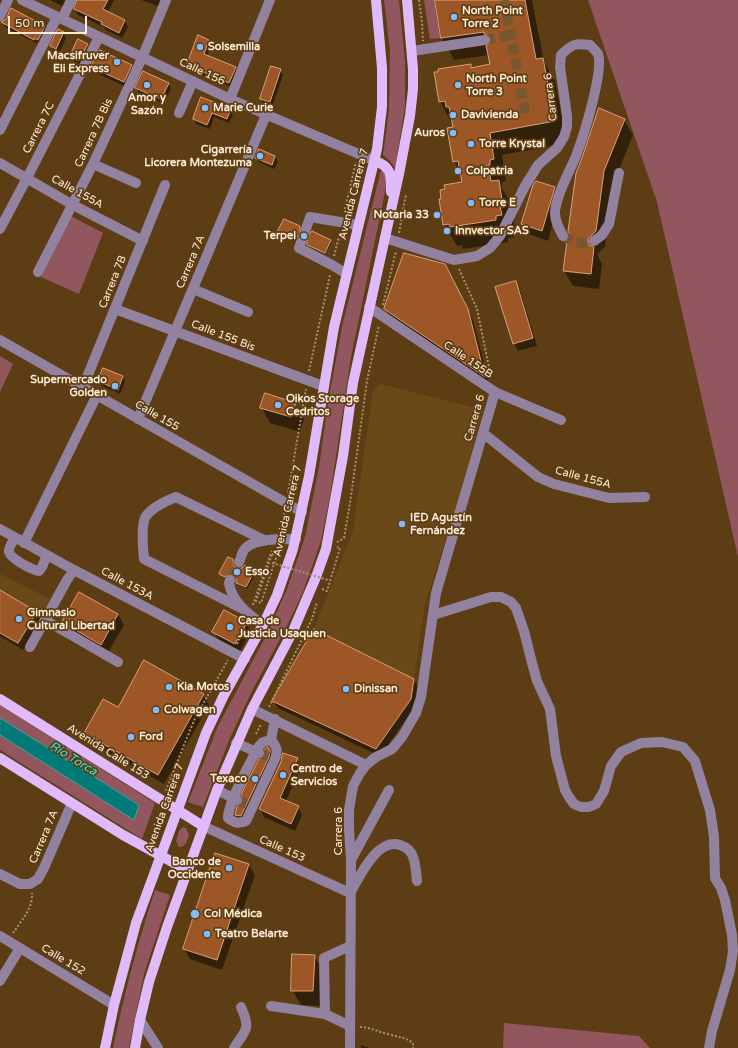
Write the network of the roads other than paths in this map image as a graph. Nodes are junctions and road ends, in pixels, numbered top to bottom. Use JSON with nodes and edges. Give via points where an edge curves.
{"nodes":[{"id":1,"x":8,"y":0,"type":"edge"},
{"id":2,"x":22,"y":0,"type":"edge"},
{"id":3,"x":71,"y":0,"type":"edge"},
{"id":4,"x":166,"y":0,"type":"edge"},
{"id":5,"x":270,"y":0,"type":"edge"},
{"id":6,"x":376,"y":0,"type":"edge"},
{"id":7,"x":407,"y":0,"type":"edge"},
{"id":8,"x":0,"y":16,"type":"edge"},
{"id":9,"x":60,"y":18,"type":"junction"},
{"id":10,"x":99,"y":37,"type":"junction"},
{"id":11,"x":485,"y":40,"type":"tunnel mouth"},
{"id":12,"x":412,"y":51,"type":"junction"},
{"id":13,"x":142,"y":58,"type":"junction"},
{"id":14,"x":193,"y":81,"type":"junction"},
{"id":15,"x":230,"y":99,"type":"junction"},
{"id":16,"x":178,"y":113,"type":"dead end"},
{"id":17,"x":266,"y":115,"type":"junction"},
{"id":18,"x":0,"y":130,"type":"edge"},
{"id":19,"x":375,"y":160,"type":"junction"},
{"id":20,"x":0,"y":163,"type":"edge"},
{"id":21,"x":93,"y":164,"type":"junction"},
{"id":22,"x":619,"y":173,"type":"dead end"},
{"id":23,"x":27,"y":178,"type":"junction"},
{"id":24,"x":136,"y":184,"type":"dead end"},
{"id":25,"x":165,"y":185,"type":"dead end"},
{"id":26,"x":73,"y":205,"type":"junction"},
{"id":27,"x":389,"y":220,"type":"junction"},
{"id":28,"x":358,"y":225,"type":"junction"},
{"id":29,"x":0,"y":229,"type":"edge"},
{"id":30,"x":306,"y":229,"type":"dead end"},
{"id":31,"x":563,"y":236,"type":"dead end"},
{"id":32,"x":385,"y":238,"type":"junction"},
{"id":33,"x":143,"y":241,"type":"junction"},
{"id":34,"x":594,"y":241,"type":"dead end"},
{"id":35,"x":301,"y":242,"type":"dead end"},
{"id":36,"x":38,"y":272,"type":"dead end"},
{"id":37,"x":347,"y":274,"type":"junction"},
{"id":38,"x":193,"y":288,"type":"junction"},
{"id":39,"x":369,"y":307,"type":"junction"},
{"id":40,"x":115,"y":309,"type":"junction"},
{"id":41,"x":248,"y":312,"type":"dead end"},
{"id":42,"x":175,"y":331,"type":"junction"},
{"id":43,"x":0,"y":340,"type":"edge"},
{"id":44,"x":323,"y":386,"type":"junction"},
{"id":45,"x":83,"y":387,"type":"junction"},
{"id":46,"x":495,"y":392,"type":"junction"},
{"id":47,"x":97,"y":396,"type":"junction"},
{"id":48,"x":138,"y":419,"type":"junction"},
{"id":49,"x":561,"y":420,"type":"dead end"},
{"id":50,"x":483,"y":433,"type":"junction"},
{"id":51,"x":645,"y":497,"type":"dead end"},
{"id":52,"x":302,"y":512,"type":"junction"},
{"id":53,"x":0,"y":529,"type":"edge"},
{"id":54,"x":296,"y":539,"type":"junction"},
{"id":55,"x":20,"y":540,"type":"junction"},
{"id":56,"x":264,"y":540,"type":"junction"},
{"id":57,"x":47,"y":555,"type":"junction"},
{"id":58,"x":239,"y":562,"type":"tunnel mouth"},
{"id":59,"x":74,"y":570,"type":"junction"},
{"id":60,"x":230,"y":580,"type":"tunnel mouth"},
{"id":61,"x":247,"y":613,"type":"junction"},
{"id":62,"x":432,"y":615,"type":"junction"},
{"id":63,"x":45,"y":620,"type":"junction"},
{"id":64,"x":263,"y":625,"type":"junction"},
{"id":65,"x":30,"y":647,"type":"dead end"},
{"id":66,"x":245,"y":659,"type":"junction"},
{"id":67,"x":118,"y":662,"type":"dead end"},
{"id":68,"x":0,"y":699,"type":"edge"},
{"id":69,"x":252,"y":708,"type":"junction"},
{"id":70,"x":275,"y":720,"type":"junction"},
{"id":71,"x":271,"y":740,"type":"junction"},
{"id":72,"x":236,"y":743,"type":"junction"},
{"id":73,"x":255,"y":751,"type":"junction"},
{"id":74,"x":0,"y":758,"type":"edge"},
{"id":75,"x":366,"y":765,"type":"junction"},
{"id":76,"x":217,"y":790,"type":"junction"},
{"id":77,"x":389,"y":790,"type":"dead end"},
{"id":78,"x":236,"y":799,"type":"junction"},
{"id":79,"x":72,"y":803,"type":"junction"},
{"id":80,"x":177,"y":810,"type":"junction"},
{"id":81,"x":233,"y":822,"type":"junction"},
{"id":82,"x":203,"y":826,"type":"junction"},
{"id":83,"x":226,"y":837,"type":"junction"},
{"id":84,"x":160,"y":856,"type":"junction"},
{"id":85,"x":351,"y":860,"type":"junction"},
{"id":86,"x":187,"y":870,"type":"junction"},
{"id":87,"x":0,"y":874,"type":"edge"},
{"id":88,"x":418,"y":881,"type":"dead end"},
{"id":89,"x":350,"y":893,"type":"junction"},
{"id":90,"x":4,"y":938,"type":"edge"},
{"id":91,"x":350,"y":946,"type":"junction"},
{"id":92,"x":20,"y":948,"type":"junction"},
{"id":93,"x":0,"y":981,"type":"edge"},
{"id":94,"x":114,"y":1006,"type":"junction"},
{"id":95,"x":270,"y":1006,"type":"dead end"},
{"id":96,"x":241,"y":1007,"type":"dead end"},
{"id":97,"x":325,"y":1014,"type":"junction"},
{"id":98,"x":140,"y":1020,"type":"junction"},
{"id":99,"x":350,"y":1026,"type":"junction"},
{"id":100,"x":105,"y":1048,"type":"edge"},
{"id":101,"x":134,"y":1048,"type":"edge"},
{"id":102,"x":158,"y":1048,"type":"edge"},
{"id":103,"x":234,"y":1048,"type":"edge"},
{"id":104,"x":350,"y":1048,"type":"edge"},
{"id":105,"x":709,"y":1048,"type":"edge"}],
"edges":[{"from":1,"to":8,"type":"street"},
{"from":2,"to":9,"type":"street","name":"Calle 156"},
{"from":3,"to":9,"type":"street"},
{"from":4,"to":13,"type":"street","name":"Carrera 7B Bis"},
{"from":5,"to":15,"type":"street"},
{"from":6,"to":19,"type":"main road","name":"Avenida Carrera 7","via":[[382,68],[380,128]]},
{"from":7,"to":12,"type":"main road"},
{"from":9,"to":10,"type":"street","name":"Calle 156"},
{"from":9,"to":18,"type":"street"},
{"from":10,"to":13,"type":"street","name":"Calle 156"},
{"from":10,"to":23,"type":"street","name":"Carrera 7C"},
{"from":11,"to":12,"type":"street"},
{"from":12,"to":27,"type":"main road","via":[[413,89],[410,116]]},
{"from":13,"to":14,"type":"street","name":"Calle 156"},
{"from":13,"to":21,"type":"street","name":"Carrera 7B Bis"},
{"from":14,"to":15,"type":"street","name":"Calle 156"},
{"from":14,"to":16,"type":"street"},
{"from":15,"to":17,"type":"street","name":"Calle 156"},
{"from":17,"to":19,"type":"street","name":"Calle 156"},
{"from":17,"to":38,"type":"street","name":"Carrera 7A"},
{"from":19,"to":27,"type":"main road","via":[[384,164],[391,176]]},
{"from":19,"to":28,"type":"main road","name":"Avenida Carrera 7"},
{"from":20,"to":23,"type":"street","name":"Calle 155A"},
{"from":21,"to":24,"type":"street"},
{"from":21,"to":26,"type":"street","name":"Carrera 7B Bis"},
{"from":22,"to":34,"type":"street","via":[[610,224]]},
{"from":23,"to":26,"type":"street","name":"Calle 155A"},
{"from":23,"to":29,"type":"street","name":"Carrera 7C"},
{"from":25,"to":33,"type":"street","name":"Carrera 7B"},
{"from":26,"to":33,"type":"street","name":"Calle 155A"},
{"from":26,"to":36,"type":"street","name":"Carrera 7B Bis"},
{"from":27,"to":32,"type":"main road"},
{"from":28,"to":30,"type":"street","via":[[310,217]]},
{"from":28,"to":37,"type":"main road","name":"Avenida Carrera 7"},
{"from":31,"to":32,"type":"street","name":"Carrera 6","via":[[556,222],[555,211],[584,134],[597,85],[598,54],[590,45],[578,43],[561,55],[567,128],[564,137],[538,165],[500,236],[490,248],[477,256],[454,260]]},
{"from":32,"to":39,"type":"main road"},
{"from":33,"to":40,"type":"street","name":"Carrera 7B"},
{"from":35,"to":37,"type":"street","via":[[299,248]]},
{"from":37,"to":44,"type":"main road","name":"Avenida Carrera 7"},
{"from":38,"to":41,"type":"street"},
{"from":38,"to":42,"type":"street","name":"Carrera 7A"},
{"from":39,"to":46,"type":"street","name":"Calle 155B"},
{"from":39,"to":69,"type":"main road","via":[[353,383],[326,548],[293,631]]},
{"from":40,"to":42,"type":"street","name":"Calle 155 Bis"},
{"from":40,"to":45,"type":"street","name":"Carrera 7B"},
{"from":42,"to":44,"type":"street","name":"Calle 155 Bis"},
{"from":42,"to":48,"type":"street","name":"Carrera 7A"},
{"from":43,"to":45,"type":"street","name":"Calle 155"},
{"from":44,"to":52,"type":"main road","name":"Avenida Carrera 7"},
{"from":45,"to":47,"type":"street","name":"Calle 155"},
{"from":46,"to":49,"type":"street","name":"Calle 155B"},
{"from":46,"to":50,"type":"street","name":"Carrera 6"},
{"from":47,"to":48,"type":"street","name":"Calle 155"},
{"from":47,"to":55,"type":"street"},
{"from":48,"to":52,"type":"street","name":"Calle 155"},
{"from":50,"to":51,"type":"street","name":"Calle 155A","via":[[538,477],[554,484],[609,498]]},
{"from":50,"to":62,"type":"street","name":"Carrera 6","via":[[436,593]]},
{"from":52,"to":54,"type":"main road","name":"Avenida Carrera 7"},
{"from":53,"to":55,"type":"street","name":"Calle 153A"},
{"from":54,"to":56,"type":"street"},
{"from":54,"to":64,"type":"main road","name":"Avenida Carrera 7","via":[[287,569]]},
{"from":55,"to":57,"type":"street","name":"Calle 153A"},
{"from":55,"to":57,"type":"street","via":[[9,550],[9,554],[21,563],[39,571]]},
{"from":56,"to":58,"type":"street","via":[[244,550]]},
{"from":56,"to":61,"type":"street","via":[[176,497],[159,504],[145,518],[142,543],[144,559]]},
{"from":57,"to":59,"type":"street","name":"Calle 153A"},
{"from":59,"to":63,"type":"street"},
{"from":59,"to":66,"type":"street","name":"Calle 153A"},
{"from":60,"to":61,"type":"street","via":[[230,591]]},
{"from":61,"to":64,"type":"street"},
{"from":62,"to":75,"type":"street","name":"Carrera 6","via":[[421,697],[416,713],[402,738],[392,749]]},
{"from":62,"to":105,"type":"street","via":[[491,597],[502,597],[516,608],[535,675],[550,709],[556,756],[569,798],[574,804],[589,807],[596,804],[604,791],[611,766],[618,756],[621,752],[641,743],[662,742],[683,747],[695,761],[710,810],[714,837],[715,878],[725,900],[733,951]]},
{"from":63,"to":65,"type":"street"},
{"from":63,"to":67,"type":"street"},
{"from":64,"to":66,"type":"main road","name":"Avenida Carrera 7"},
{"from":66,"to":80,"type":"main road","name":"Avenida Carrera 7","via":[[206,733]]},
{"from":68,"to":80,"type":"main road","name":"Avenida Calle 153"},
{"from":69,"to":70,"type":"street"},
{"from":69,"to":72,"type":"main road"},
{"from":70,"to":71,"type":"street"},
{"from":70,"to":75,"type":"street"},
{"from":71,"to":73,"type":"street","via":[[263,742]]},
{"from":71,"to":81,"type":"street","via":[[278,753],[246,821]]},
{"from":72,"to":73,"type":"street"},
{"from":72,"to":76,"type":"main road"},
{"from":73,"to":78,"type":"street"},
{"from":74,"to":79,"type":"main road"},
{"from":75,"to":85,"type":"street","name":"Carrera 6","via":[[353,786],[349,810]]},
{"from":76,"to":78,"type":"street"},
{"from":76,"to":82,"type":"main road"},
{"from":77,"to":85,"type":"street"},
{"from":78,"to":81,"type":"street","via":[[228,812],[228,818]]},
{"from":79,"to":84,"type":"main road"},
{"from":79,"to":87,"type":"street","name":"Carrera 7A","via":[[38,879],[30,884],[20,884]]},
{"from":80,"to":82,"type":"main road","name":"Avenida Calle 153"},
{"from":80,"to":84,"type":"main road","name":"Avenida Carrera 7"},
{"from":81,"to":83,"type":"street"},
{"from":82,"to":83,"type":"street","name":"Calle 153"},
{"from":82,"to":86,"type":"main road"},
{"from":83,"to":89,"type":"street","name":"Calle 153"},
{"from":84,"to":86,"type":"main road"},
{"from":84,"to":94,"type":"main road","name":"Avenida Carrera 7","via":[[136,923]]},
{"from":85,"to":89,"type":"street","name":"Carrera 6"},
{"from":86,"to":98,"type":"main road","via":[[164,934]]},
{"from":88,"to":89,"type":"street","via":[[413,856],[407,848],[395,844],[384,847],[374,855]]},
{"from":89,"to":91,"type":"street","name":"Carrera 6"},
{"from":90,"to":92,"type":"street","name":"Calle 152"},
{"from":91,"to":97,"type":"street","via":[[324,958]]},
{"from":91,"to":99,"type":"street","name":"Carrera 6"},
{"from":92,"to":93,"type":"street"},
{"from":92,"to":94,"type":"street","name":"Calle 152"},
{"from":94,"to":100,"type":"main road","name":"Avenida Carrera 7"},
{"from":95,"to":97,"type":"street"},
{"from":96,"to":103,"type":"street","via":[[248,1021]]},
{"from":97,"to":99,"type":"street"},
{"from":98,"to":101,"type":"main road"},
{"from":98,"to":102,"type":"street"},
{"from":99,"to":104,"type":"street","name":"Carrera 6"}]}
